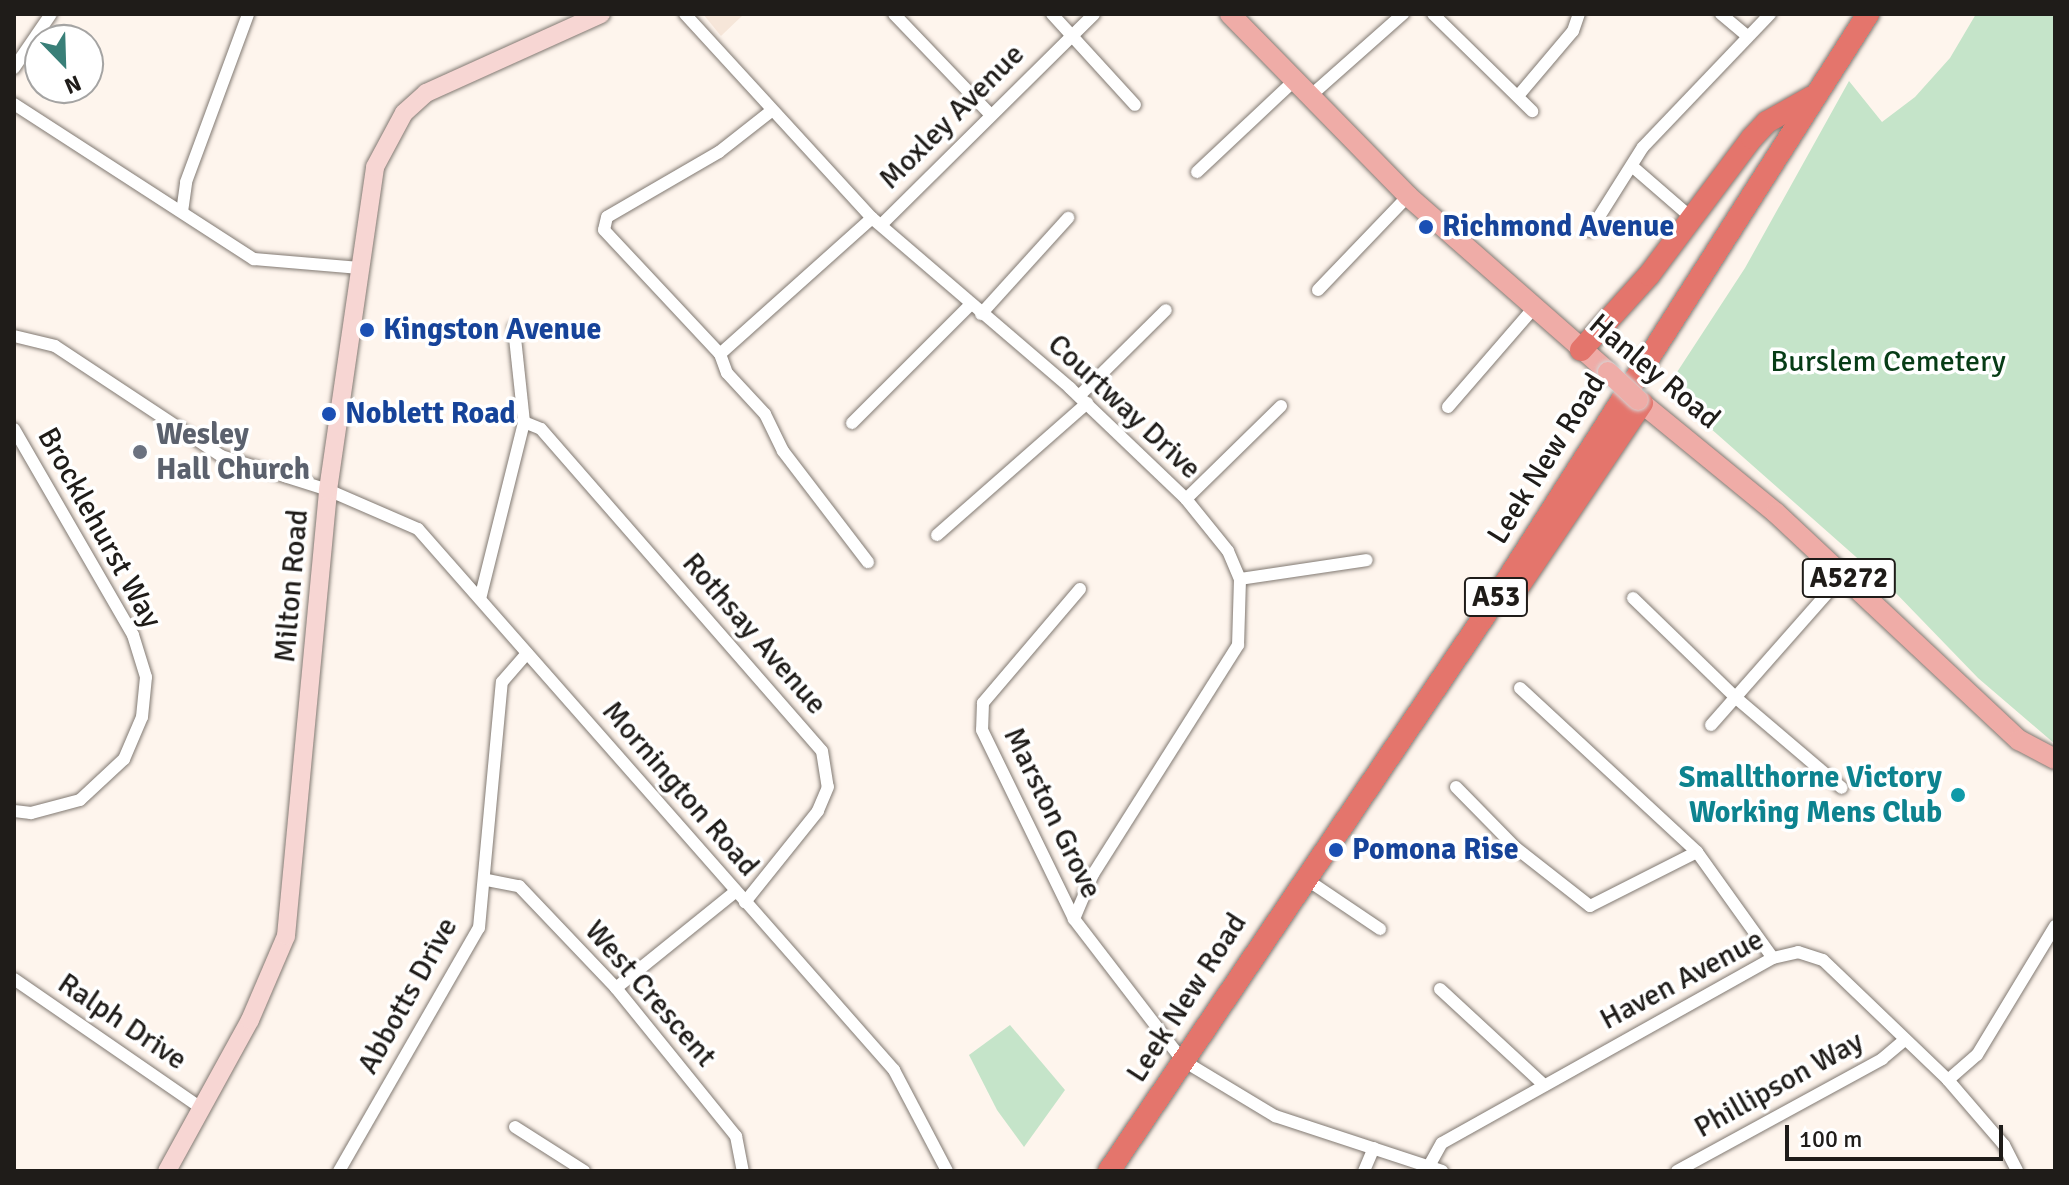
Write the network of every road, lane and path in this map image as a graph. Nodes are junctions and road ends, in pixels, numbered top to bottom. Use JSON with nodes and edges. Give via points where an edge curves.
{"nodes":[{"id":1,"x":51,"y":14,"type":"edge"},
{"id":2,"x":248,"y":14,"type":"edge"},
{"id":3,"x":601,"y":14,"type":"edge"},
{"id":4,"x":685,"y":14,"type":"edge"},
{"id":5,"x":894,"y":14,"type":"edge"},
{"id":6,"x":1052,"y":14,"type":"edge"},
{"id":7,"x":1094,"y":14,"type":"edge"},
{"id":8,"x":1230,"y":14,"type":"edge"},
{"id":9,"x":1403,"y":14,"type":"edge"},
{"id":10,"x":1433,"y":14,"type":"edge"},
{"id":11,"x":1579,"y":14,"type":"edge"},
{"id":12,"x":1721,"y":14,"type":"edge"},
{"id":13,"x":1770,"y":14,"type":"edge"},
{"id":14,"x":1868,"y":14,"type":"edge"},
{"id":15,"x":1071,"y":35,"type":"junction"},
{"id":16,"x":1748,"y":37,"type":"junction"},
{"id":17,"x":14,"y":68,"type":"edge"},
{"id":18,"x":1295,"y":80,"type":"junction"},
{"id":19,"x":1518,"y":96,"type":"junction"},
{"id":20,"x":1813,"y":97,"type":"junction"},
{"id":21,"x":1308,"y":98,"type":"junction"},
{"id":22,"x":14,"y":104,"type":"edge"},
{"id":23,"x":1135,"y":105,"type":"dead end"},
{"id":24,"x":1532,"y":111,"type":"dead end"},
{"id":25,"x":770,"y":112,"type":"junction"},
{"id":26,"x":989,"y":113,"type":"junction"},
{"id":27,"x":1633,"y":167,"type":"junction"},
{"id":28,"x":1197,"y":172,"type":"dead end"},
{"id":29,"x":1408,"y":196,"type":"junction"},
{"id":30,"x":182,"y":212,"type":"junction"},
{"id":31,"x":1068,"y":218,"type":"dead end"},
{"id":32,"x":1693,"y":219,"type":"junction"},
{"id":33,"x":877,"y":221,"type":"junction"},
{"id":34,"x":1590,"y":231,"type":"dead end"},
{"id":35,"x":360,"y":268,"type":"junction"},
{"id":36,"x":1318,"y":290,"type":"dead end"},
{"id":37,"x":970,"y":305,"type":"junction"},
{"id":38,"x":1166,"y":310,"type":"dead end"},
{"id":39,"x":1532,"y":310,"type":"junction"},
{"id":40,"x":981,"y":314,"type":"junction"},
{"id":41,"x":514,"y":328,"type":"dead end"},
{"id":42,"x":14,"y":336,"type":"edge"},
{"id":43,"x":1581,"y":350,"type":"junction"},
{"id":44,"x":720,"y":354,"type":"junction"},
{"id":45,"x":1083,"y":400,"type":"junction"},
{"id":46,"x":1640,"y":401,"type":"junction"},
{"id":47,"x":1281,"y":406,"type":"dead end"},
{"id":48,"x":1448,"y":407,"type":"dead end"},
{"id":49,"x":524,"y":422,"type":"junction"},
{"id":50,"x":852,"y":423,"type":"dead end"},
{"id":51,"x":14,"y":429,"type":"edge"},
{"id":52,"x":328,"y":490,"type":"junction"},
{"id":53,"x":1186,"y":499,"type":"junction"},
{"id":54,"x":937,"y":535,"type":"dead end"},
{"id":55,"x":1367,"y":560,"type":"dead end"},
{"id":56,"x":868,"y":562,"type":"dead end"},
{"id":57,"x":1844,"y":574,"type":"junction"},
{"id":58,"x":1240,"y":579,"type":"junction"},
{"id":59,"x":1080,"y":589,"type":"dead end"},
{"id":60,"x":1633,"y":598,"type":"dead end"},
{"id":61,"x":480,"y":599,"type":"junction"},
{"id":62,"x":1494,"y":601,"type":"junction"},
{"id":63,"x":527,"y":653,"type":"junction"},
{"id":64,"x":1520,"y":688,"type":"dead end"},
{"id":65,"x":1735,"y":697,"type":"junction"},
{"id":66,"x":1711,"y":725,"type":"dead end"},
{"id":67,"x":2055,"y":759,"type":"edge"},
{"id":68,"x":1456,"y":787,"type":"dead end"},
{"id":69,"x":1842,"y":788,"type":"dead end"},
{"id":70,"x":14,"y":811,"type":"edge"},
{"id":71,"x":1697,"y":852,"type":"junction"},
{"id":72,"x":1303,"y":877,"type":"junction"},
{"id":73,"x":487,"y":880,"type":"junction"},
{"id":74,"x":736,"y":891,"type":"junction"},
{"id":75,"x":745,"y":902,"type":"junction"},
{"id":76,"x":1074,"y":919,"type":"junction"},
{"id":77,"x":2055,"y":926,"type":"edge"},
{"id":78,"x":1380,"y":929,"type":"dead end"},
{"id":79,"x":1773,"y":958,"type":"junction"},
{"id":80,"x":14,"y":979,"type":"edge"},
{"id":81,"x":616,"y":988,"type":"junction"},
{"id":82,"x":1440,"y":989,"type":"dead end"},
{"id":83,"x":1905,"y":1040,"type":"junction"},
{"id":84,"x":1182,"y":1060,"type":"junction"},
{"id":85,"x":1948,"y":1080,"type":"junction"},
{"id":86,"x":1544,"y":1085,"type":"junction"},
{"id":87,"x":201,"y":1108,"type":"junction"},
{"id":88,"x":515,"y":1127,"type":"dead end"},
{"id":89,"x":1374,"y":1148,"type":"junction"},
{"id":90,"x":1435,"y":1169,"type":"edge"},
{"id":91,"x":943,"y":1170,"type":"edge"},
{"id":92,"x":167,"y":1171,"type":"edge"},
{"id":93,"x":339,"y":1171,"type":"edge"},
{"id":94,"x":584,"y":1171,"type":"edge"},
{"id":95,"x":743,"y":1171,"type":"edge"},
{"id":96,"x":1109,"y":1171,"type":"edge"},
{"id":97,"x":1364,"y":1171,"type":"edge"},
{"id":98,"x":1677,"y":1171,"type":"edge"},
{"id":99,"x":2017,"y":1171,"type":"edge"}],
"edges":[{"from":1,"to":17,"type":"street"},
{"from":2,"to":30,"type":"street","via":[[186,182]]},
{"from":3,"to":35,"type":"street","name":"Milton Road","via":[[426,93],[404,113],[375,167]]},
{"from":4,"to":25,"type":"street","name":"Courtway Drive"},
{"from":5,"to":26,"type":"street"},
{"from":6,"to":15,"type":"street"},
{"from":7,"to":15,"type":"street","name":"Moxley Avenue"},
{"from":8,"to":18,"type":"main road","name":"Hanley Road","number":"A5272"},
{"from":9,"to":21,"type":"street"},
{"from":10,"to":19,"type":"street"},
{"from":11,"to":19,"type":"street","via":[[1573,31]]},
{"from":12,"to":16,"type":"street"},
{"from":13,"to":16,"type":"street"},
{"from":14,"to":20,"type":"highway","name":"Leek New Road","number":"A53"},
{"from":15,"to":23,"type":"street"},
{"from":15,"to":26,"type":"street","name":"Moxley Avenue"},
{"from":16,"to":27,"type":"street","via":[[1643,147]]},
{"from":18,"to":21,"type":"main road","name":"Hanley Road","number":"A5272"},
{"from":18,"to":28,"type":"street"},
{"from":19,"to":24,"type":"street"},
{"from":20,"to":32,"type":"highway","via":[[1767,122]]},
{"from":20,"to":62,"type":"highway","name":"Leek New Road","number":"A53"},
{"from":21,"to":29,"type":"main road","name":"Hanley Road","number":"A5272"},
{"from":22,"to":30,"type":"street"},
{"from":25,"to":33,"type":"street","name":"Courtway Drive"},
{"from":25,"to":44,"type":"street","via":[[719,152],[607,217],[604,230]]},
{"from":26,"to":33,"type":"street","name":"Moxley Avenue"},
{"from":27,"to":32,"type":"street"},
{"from":27,"to":34,"type":"street"},
{"from":29,"to":36,"type":"street"},
{"from":29,"to":39,"type":"main road","name":"Hanley Road","number":"A5272"},
{"from":30,"to":35,"type":"street","via":[[254,259]]},
{"from":31,"to":40,"type":"street"},
{"from":32,"to":43,"type":"highway"},
{"from":33,"to":37,"type":"street","name":"Courtway Drive"},
{"from":33,"to":44,"type":"street","name":"Moxley Avenue"},
{"from":35,"to":52,"type":"street","name":"Milton Road"},
{"from":37,"to":40,"type":"street","name":"Courtway Drive"},
{"from":37,"to":50,"type":"street"},
{"from":38,"to":45,"type":"street"},
{"from":39,"to":43,"type":"main road","name":"Hanley Road","number":"A5272"},
{"from":39,"to":48,"type":"street"},
{"from":40,"to":45,"type":"street","name":"Courtway Drive"},
{"from":41,"to":49,"type":"street"},
{"from":42,"to":52,"type":"street","via":[[55,346],[221,456]]},
{"from":43,"to":46,"type":"main road","name":"Hanley Road","number":"A5272","bridge":true},
{"from":44,"to":56,"type":"street","via":[[727,373],[765,414],[783,451]]},
{"from":45,"to":53,"type":"street","name":"Courtway Drive"},
{"from":45,"to":54,"type":"street"},
{"from":46,"to":57,"type":"main road","name":"Hanley Road","number":"A5272"},
{"from":46,"to":62,"type":"highway","via":[[1517,591]]},
{"from":47,"to":53,"type":"street"},
{"from":49,"to":61,"type":"street"},
{"from":49,"to":75,"type":"street","name":"Rothsay Avenue","via":[[541,429],[822,751],[828,787],[818,811]]},
{"from":51,"to":70,"type":"street","name":"Brocklehurst Way","via":[[133,635],[146,677],[142,717],[124,759],[80,800],[31,813]]},
{"from":52,"to":61,"type":"street","name":"Mornington Road","via":[[418,529]]},
{"from":52,"to":87,"type":"street","name":"Milton Road","via":[[286,936],[250,1020]]},
{"from":53,"to":58,"type":"street","name":"Courtway Drive","via":[[1228,551]]},
{"from":55,"to":58,"type":"street"},
{"from":57,"to":65,"type":"street"},
{"from":57,"to":67,"type":"main road","name":"Hanley Road","number":"A5272","via":[[2019,740]]},
{"from":58,"to":76,"type":"street","name":"Courtway Drive","via":[[1238,645],[1093,874]]},
{"from":59,"to":76,"type":"street","name":"Marston Grove","via":[[983,703],[982,717],[982,730]]},
{"from":60,"to":65,"type":"street"},
{"from":61,"to":63,"type":"street","name":"Mornington Road"},
{"from":62,"to":72,"type":"highway","name":"Leek New Road","number":"A53"},
{"from":63,"to":73,"type":"street","name":"Abbotts Drive","via":[[502,682]]},
{"from":63,"to":74,"type":"street","name":"Mornington Road"},
{"from":64,"to":71,"type":"street"},
{"from":65,"to":66,"type":"street"},
{"from":65,"to":69,"type":"street"},
{"from":68,"to":71,"type":"street","via":[[1516,848],[1590,906]]},
{"from":71,"to":79,"type":"street"},
{"from":72,"to":78,"type":"street"},
{"from":72,"to":84,"type":"highway","name":"Leek New Road","number":"A53"},
{"from":73,"to":81,"type":"street","name":"West Crescent","via":[[519,886]]},
{"from":73,"to":93,"type":"street","name":"Abbotts Drive","via":[[479,928]]},
{"from":74,"to":75,"type":"street","name":"Mornington Road"},
{"from":74,"to":81,"type":"street"},
{"from":75,"to":91,"type":"street","name":"Mornington Road","via":[[894,1070]]},
{"from":76,"to":84,"type":"street","name":"Marston Grove"},
{"from":77,"to":85,"type":"street","via":[[1977,1055]]},
{"from":79,"to":83,"type":"street","name":"Haven Avenue","via":[[1798,952],[1823,960]]},
{"from":79,"to":86,"type":"street","name":"Haven Avenue"},
{"from":80,"to":87,"type":"street","name":"Ralph Drive"},
{"from":81,"to":95,"type":"street","name":"West Crescent","via":[[736,1136]]},
{"from":82,"to":86,"type":"street"},
{"from":83,"to":85,"type":"street","name":"Haven Avenue"},
{"from":83,"to":98,"type":"street","name":"Phillipson Way","via":[[1882,1059]]},
{"from":84,"to":89,"type":"street","via":[[1275,1116]]},
{"from":84,"to":96,"type":"highway","name":"Leek New Road","number":"A53"},
{"from":85,"to":99,"type":"street","name":"Haven Avenue","via":[[2004,1145]]},
{"from":86,"to":90,"type":"street","name":"Haven Avenue","via":[[1442,1143]]},
{"from":87,"to":92,"type":"street","name":"Milton Road"},
{"from":88,"to":94,"type":"street"},
{"from":89,"to":90,"type":"street"},
{"from":89,"to":97,"type":"street"}]}
